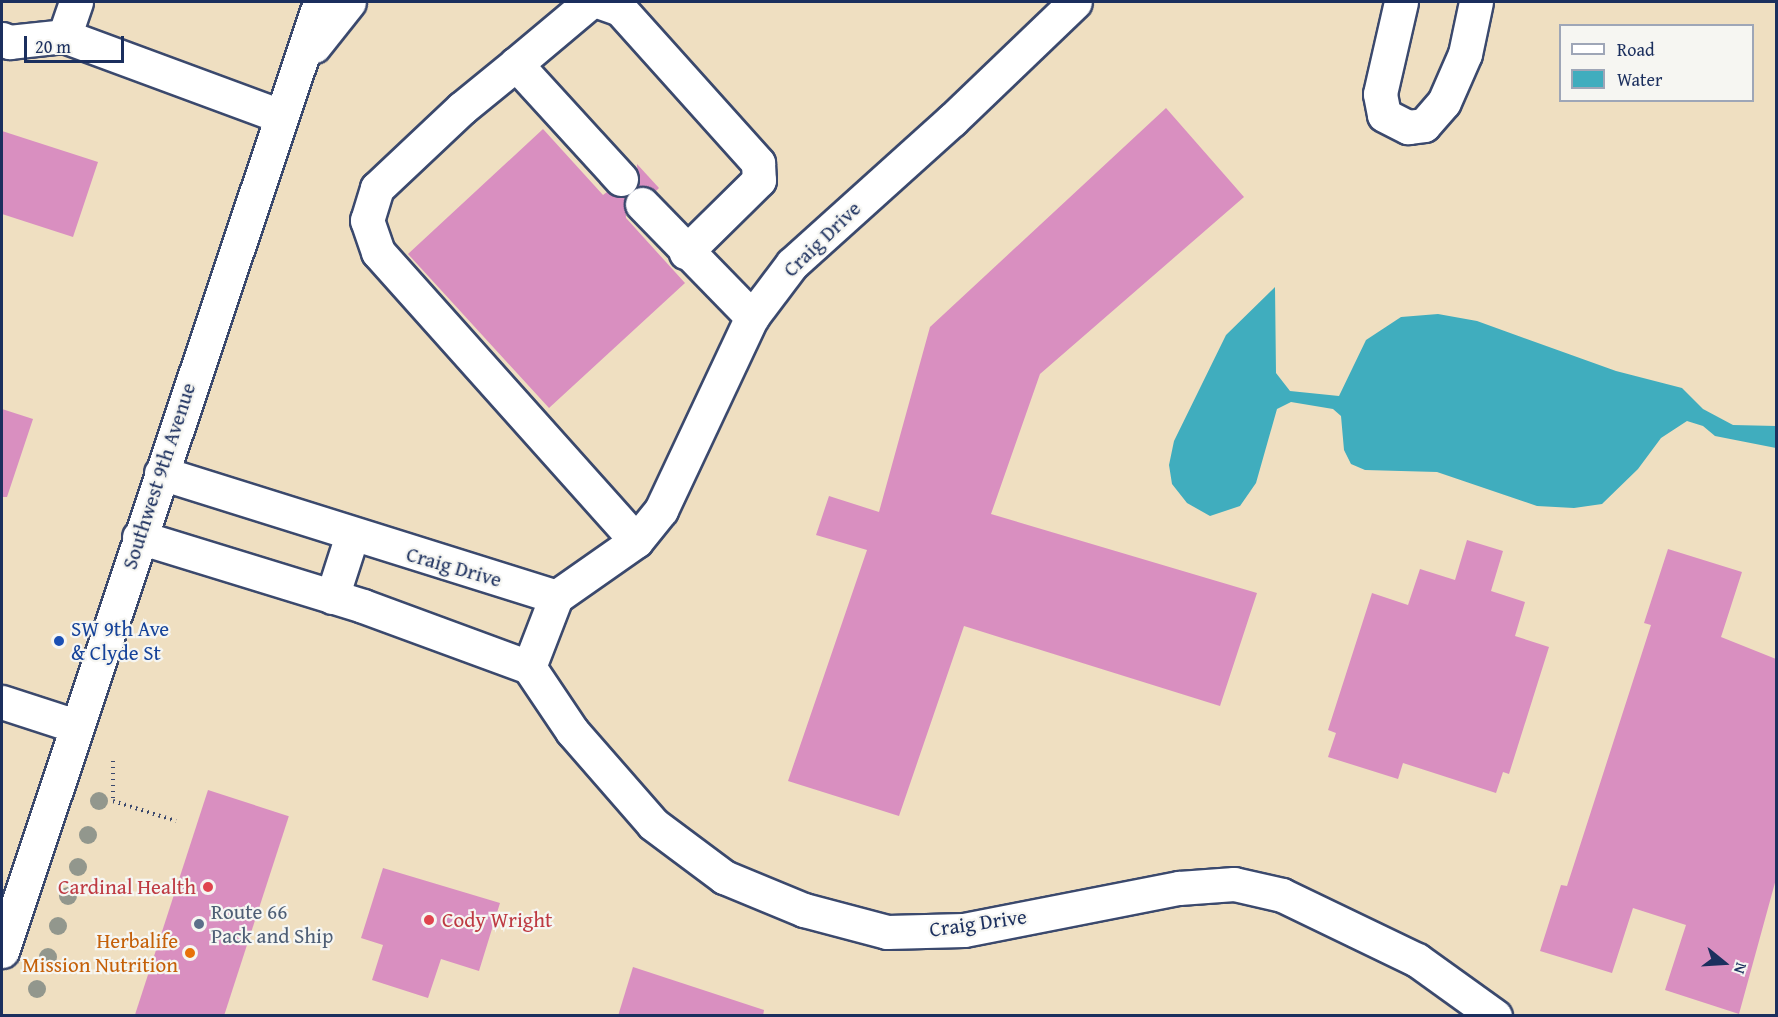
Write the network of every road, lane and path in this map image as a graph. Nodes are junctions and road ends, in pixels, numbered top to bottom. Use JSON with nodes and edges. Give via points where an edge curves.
{"nodes":[{"id":1,"x":76,"y":2,"type":"edge"},
{"id":2,"x":320,"y":2,"type":"edge"},
{"id":3,"x":349,"y":2,"type":"edge"},
{"id":4,"x":590,"y":2,"type":"edge"},
{"id":5,"x":600,"y":2,"type":"edge"},
{"id":6,"x":1075,"y":2,"type":"edge"},
{"id":7,"x":1401,"y":2,"type":"edge"},
{"id":8,"x":1476,"y":2,"type":"edge"},
{"id":9,"x":64,"y":36,"type":"junction"},
{"id":10,"x":2,"y":39,"type":"edge"},
{"id":11,"x":516,"y":64,"type":"junction"},
{"id":12,"x":296,"y":69,"type":"junction"},
{"id":13,"x":280,"y":116,"type":"junction"},
{"id":14,"x":621,"y":179,"type":"dead end"},
{"id":15,"x":642,"y":204,"type":"dead end"},
{"id":16,"x":686,"y":252,"type":"junction"},
{"id":17,"x":752,"y":317,"type":"junction"},
{"id":18,"x":161,"y":473,"type":"junction"},
{"id":19,"x":352,"y":535,"type":"junction"},
{"id":20,"x":139,"y":537,"type":"junction"},
{"id":21,"x":636,"y":541,"type":"junction"},
{"id":22,"x":332,"y":597,"type":"junction"},
{"id":23,"x":556,"y":597,"type":"junction"},
{"id":24,"x":529,"y":667,"type":"junction"},
{"id":25,"x":2,"y":702,"type":"edge"},
{"id":26,"x":76,"y":726,"type":"junction"},
{"id":27,"x":113,"y":761,"type":"dead end"},
{"id":28,"x":176,"y":821,"type":"dead end"},
{"id":29,"x":2,"y":951,"type":"edge"},
{"id":30,"x":1495,"y":1016,"type":"edge"}],
"edges":[{"from":1,"to":9,"type":"main road"},
{"from":2,"to":12,"type":"main road","name":"Southwest 9th Avenue"},
{"from":3,"to":12,"type":"main road"},
{"from":4,"to":11,"type":"main road"},
{"from":5,"to":16,"type":"main road","via":[[620,9],[758,163],[759,180]]},
{"from":6,"to":17,"type":"main road","name":"Craig Drive","via":[[952,120],[792,264]]},
{"from":7,"to":8,"type":"main road","via":[[1380,94],[1384,115],[1408,127],[1424,125],[1444,102],[1465,54]]},
{"from":9,"to":10,"type":"main road","via":[[9,42]]},
{"from":9,"to":13,"type":"main road"},
{"from":11,"to":14,"type":"main road"},
{"from":11,"to":21,"type":"main road","via":[[462,108],[377,188],[367,220],[378,252]]},
{"from":12,"to":13,"type":"main road","name":"Southwest 9th Avenue"},
{"from":13,"to":18,"type":"main road","name":"Southwest 9th Avenue"},
{"from":15,"to":16,"type":"main road"},
{"from":16,"to":17,"type":"main road"},
{"from":17,"to":21,"type":"main road","name":"Craig Drive","via":[[680,476],[661,510]]},
{"from":18,"to":19,"type":"main road","name":"Craig Drive"},
{"from":18,"to":20,"type":"main road","name":"Southwest 9th Avenue"},
{"from":19,"to":22,"type":"main road"},
{"from":19,"to":23,"type":"main road","name":"Craig Drive"},
{"from":20,"to":22,"type":"main road"},
{"from":20,"to":26,"type":"main road","name":"Southwest 9th Avenue"},
{"from":21,"to":23,"type":"main road","name":"Craig Drive"},
{"from":22,"to":24,"type":"main road"},
{"from":23,"to":24,"type":"main road"},
{"from":24,"to":30,"type":"main road","name":"Craig Drive","via":[[572,731],[652,824],[724,877],[804,910],[887,932],[964,930],[1179,888],[1234,884],[1282,895],[1417,960]]},
{"from":25,"to":26,"type":"main road"},
{"from":26,"to":29,"type":"main road","name":"Southwest 9th Avenue"},
{"from":27,"to":28,"type":"path","via":[[113,801]]}]}
